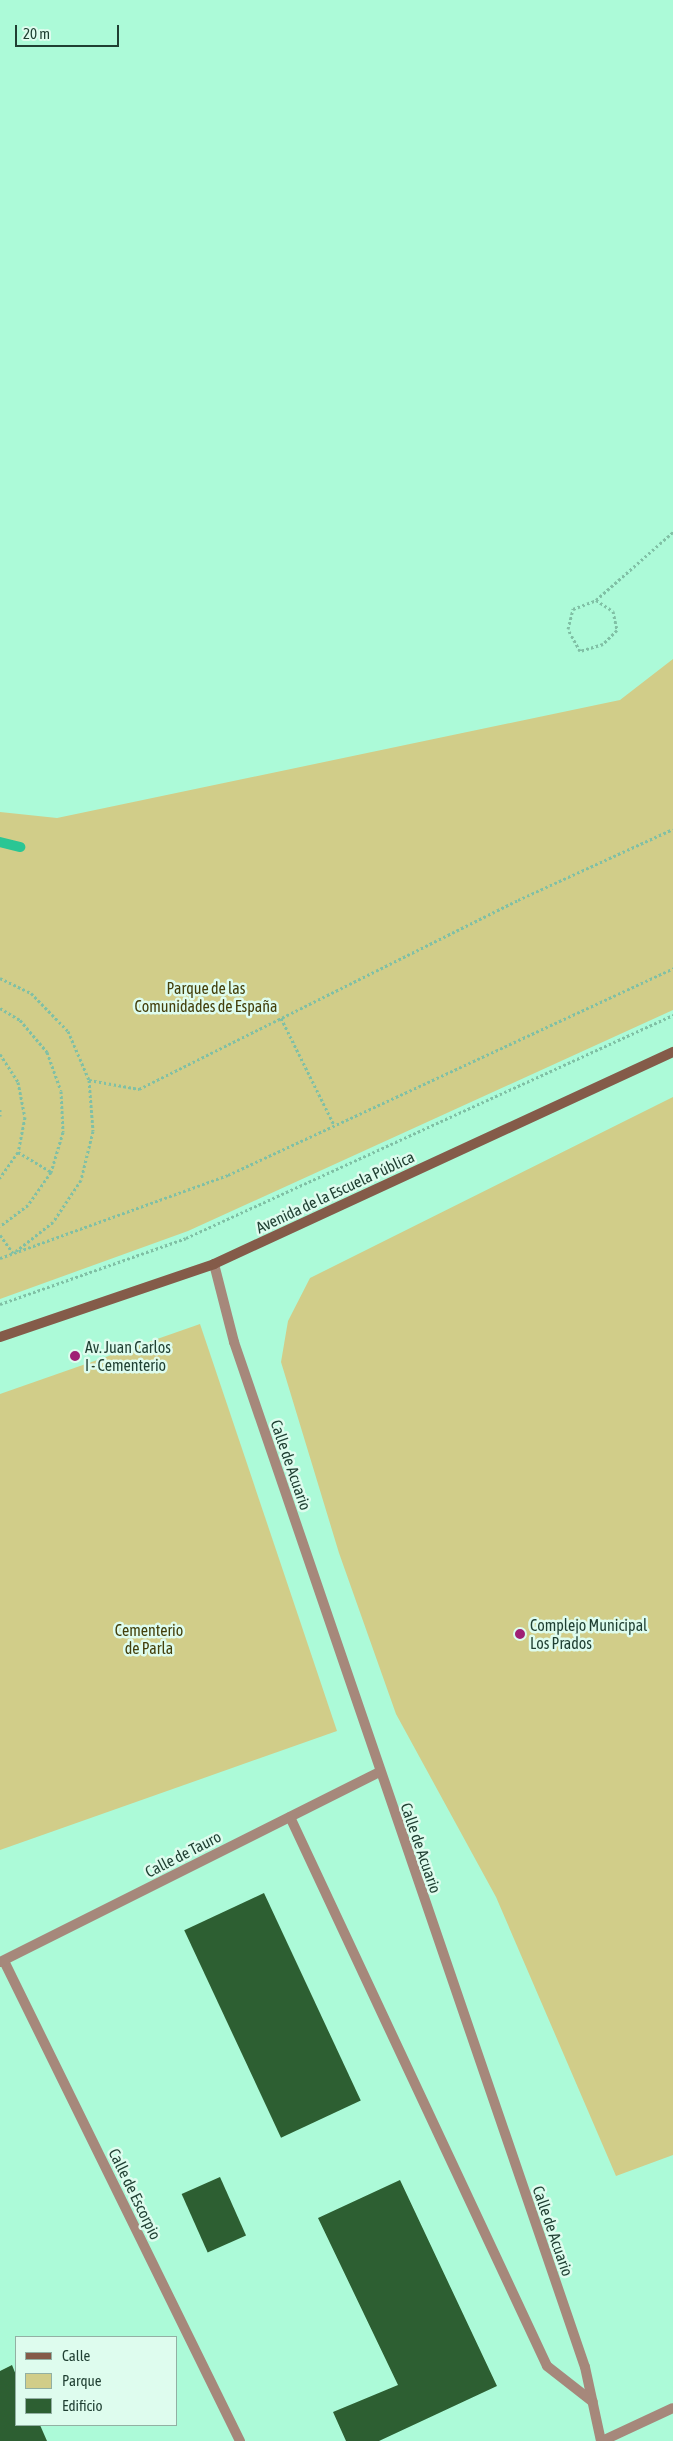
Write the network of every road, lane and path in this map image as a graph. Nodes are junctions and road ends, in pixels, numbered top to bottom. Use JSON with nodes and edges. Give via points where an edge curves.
{"nodes":[{"id":1,"x":673,"y":532,"type":"edge"},
{"id":2,"x":596,"y":600,"type":"junction"},
{"id":3,"x":673,"y":829,"type":"edge"},
{"id":4,"x":673,"y":968,"type":"edge"},
{"id":5,"x":0,"y":978,"type":"edge"},
{"id":6,"x":0,"y":1008,"type":"edge"},
{"id":7,"x":673,"y":1015,"type":"edge"},
{"id":8,"x":281,"y":1018,"type":"junction"},
{"id":9,"x":673,"y":1052,"type":"edge"},
{"id":10,"x":0,"y":1054,"type":"edge"},
{"id":11,"x":89,"y":1080,"type":"junction"},
{"id":12,"x":0,"y":1109,"type":"edge"},
{"id":13,"x":0,"y":1116,"type":"edge"},
{"id":14,"x":334,"y":1125,"type":"junction"},
{"id":15,"x":18,"y":1152,"type":"junction"},
{"id":16,"x":51,"y":1172,"type":"junction"},
{"id":17,"x":0,"y":1178,"type":"edge"},
{"id":18,"x":0,"y":1226,"type":"edge"},
{"id":19,"x":0,"y":1235,"type":"edge"},
{"id":20,"x":14,"y":1253,"type":"junction"},
{"id":21,"x":214,"y":1264,"type":"junction"},
{"id":22,"x":0,"y":1304,"type":"edge"},
{"id":23,"x":0,"y":1337,"type":"edge"},
{"id":24,"x":379,"y":1772,"type":"junction"},
{"id":25,"x":290,"y":1817,"type":"junction"},
{"id":26,"x":2,"y":1961,"type":"edge"},
{"id":27,"x":593,"y":2402,"type":"junction"},
{"id":28,"x":673,"y":2408,"type":"edge"},
{"id":29,"x":240,"y":2441,"type":"edge"},
{"id":30,"x":602,"y":2441,"type":"edge"}],
"edges":[{"from":1,"to":2,"type":"path"},
{"from":2,"to":2,"type":"path","via":[[573,609],[568,629],[580,651],[602,644],[617,630],[613,611]]},
{"from":3,"to":8,"type":"path"},
{"from":4,"to":14,"type":"path"},
{"from":5,"to":11,"type":"path","via":[[31,993],[68,1032]]},
{"from":6,"to":16,"type":"path","via":[[20,1020],[47,1052],[61,1091],[63,1132]]},
{"from":7,"to":22,"type":"path","via":[[186,1238]]},
{"from":8,"to":11,"type":"path","via":[[139,1089]]},
{"from":8,"to":14,"type":"path"},
{"from":9,"to":21,"type":"street","name":"Avenida de la Escuela Pública"},
{"from":10,"to":15,"type":"path","via":[[18,1082],[25,1117]]},
{"from":11,"to":20,"type":"path","via":[[93,1131],[81,1180],[53,1222]]},
{"from":12,"to":13,"type":"path"},
{"from":14,"to":20,"type":"path","via":[[228,1175],[0,1258]]},
{"from":15,"to":16,"type":"path"},
{"from":15,"to":17,"type":"path"},
{"from":16,"to":18,"type":"path","via":[[28,1205]]},
{"from":19,"to":20,"type":"path"},
{"from":21,"to":23,"type":"street","name":"Avenida de la Escuela Pública"},
{"from":21,"to":24,"type":"street","name":"Calle de Acuario","via":[[234,1342]]},
{"from":24,"to":25,"type":"street","name":"Calle de Tauro"},
{"from":24,"to":27,"type":"street","name":"Calle de Acuario","via":[[585,2367]]},
{"from":25,"to":26,"type":"street","name":"Calle de Tauro"},
{"from":25,"to":27,"type":"street","via":[[547,2366]]},
{"from":26,"to":29,"type":"street","name":"Calle de Escorpio"},
{"from":27,"to":30,"type":"street","name":"Calle de Acuario"},
{"from":28,"to":30,"type":"street"}]}
